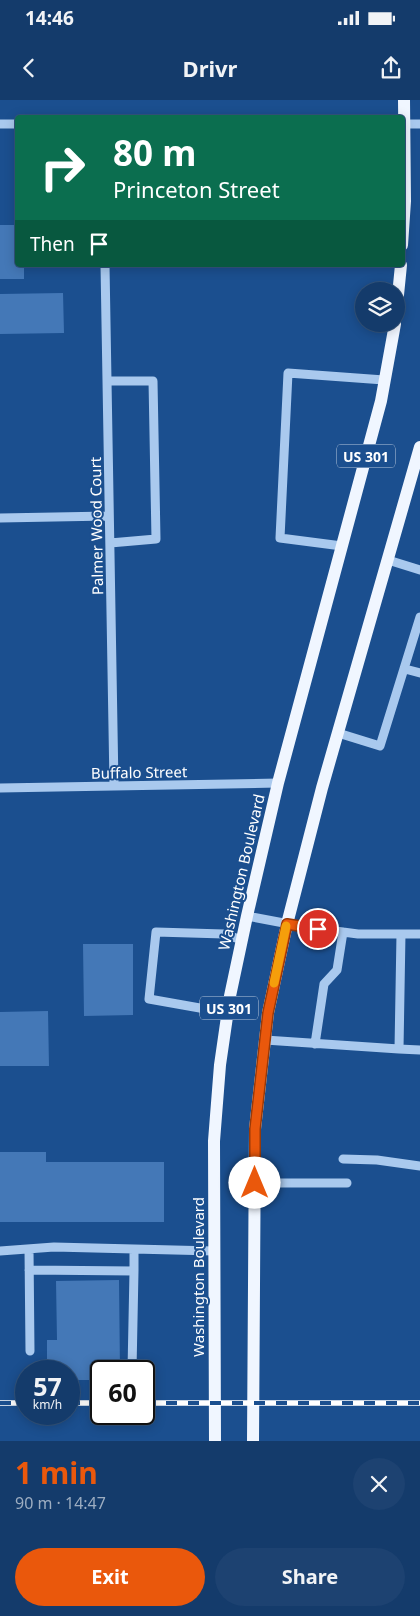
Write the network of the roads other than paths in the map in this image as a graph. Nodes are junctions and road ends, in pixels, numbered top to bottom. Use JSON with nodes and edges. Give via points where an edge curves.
{"nodes":[{"id":1,"x":404,"y":100,"type":"edge"},
{"id":2,"x":404,"y":115,"type":"edge"},
{"id":3,"x":0,"y":124,"type":"edge"},
{"id":4,"x":15,"y":124,"type":"edge"},
{"id":5,"x":405,"y":124,"type":"edge"},
{"id":6,"x":420,"y":124,"type":"edge"},
{"id":7,"x":105,"y":267,"type":"edge"},
{"id":8,"x":401,"y":267,"type":"edge"},
{"id":9,"x":399,"y":282,"type":"edge"},
{"id":10,"x":393,"y":332,"type":"edge"},
{"id":11,"x":384,"y":380,"type":"junction"},
{"id":12,"x":107,"y":381,"type":"junction"},
{"id":13,"x":420,"y":447,"type":"edge"},
{"id":14,"x":109,"y":516,"type":"junction"},
{"id":15,"x":0,"y":518,"type":"edge"},
{"id":16,"x":110,"y":543,"type":"junction"},
{"id":17,"x":342,"y":546,"type":"junction"},
{"id":18,"x":388,"y":560,"type":"junction"},
{"id":19,"x":420,"y":570,"type":"edge"},
{"id":20,"x":420,"y":617,"type":"edge"},
{"id":21,"x":405,"y":669,"type":"junction"},
{"id":22,"x":420,"y":674,"type":"edge"},
{"id":23,"x":338,"y":733,"type":"junction"},
{"id":24,"x":278,"y":783,"type":"junction"},
{"id":25,"x":114,"y":786,"type":"junction"},
{"id":26,"x":0,"y":788,"type":"edge"},
{"id":27,"x":247,"y":916,"type":"junction"},
{"id":28,"x":287,"y":924,"type":"junction"},
{"id":29,"x":343,"y":932,"type":"junction"},
{"id":30,"x":401,"y":934,"type":"junction"},
{"id":31,"x":420,"y":934,"type":"edge"},
{"id":32,"x":242,"y":940,"type":"junction"},
{"id":33,"x":228,"y":1013,"type":"junction"},
{"id":34,"x":265,"y":1040,"type":"junction"},
{"id":35,"x":316,"y":1044,"type":"junction"},
{"id":36,"x":399,"y":1049,"type":"junction"},
{"id":37,"x":420,"y":1050,"type":"edge"},
{"id":38,"x":344,"y":1160,"type":"dead end"},
{"id":39,"x":420,"y":1166,"type":"edge"},
{"id":40,"x":255,"y":1183,"type":"junction"},
{"id":41,"x":347,"y":1183,"type":"dead end"},
{"id":42,"x":29,"y":1249,"type":"junction"},
{"id":43,"x":134,"y":1250,"type":"junction"},
{"id":44,"x":0,"y":1252,"type":"edge"},
{"id":45,"x":214,"y":1252,"type":"junction"},
{"id":46,"x":29,"y":1270,"type":"junction"},
{"id":47,"x":134,"y":1271,"type":"junction"},
{"id":48,"x":30,"y":1351,"type":"dead end"},
{"id":49,"x":132,"y":1360,"type":"edge"},
{"id":50,"x":215,"y":1441,"type":"edge"},
{"id":51,"x":253,"y":1441,"type":"edge"}],
"edges":[{"from":1,"to":2,"type":"main road"},
{"from":3,"to":4,"type":"street"},
{"from":5,"to":6,"type":"street"},
{"from":7,"to":12,"type":"street","name":"Palmer Wood Court"},
{"from":8,"to":9,"type":"main road"},
{"from":10,"to":11,"type":"main road","name":"Washington Boulevard","number":"US 301"},
{"from":11,"to":17,"type":"main road","name":"Washington Boulevard","number":"US 301"},
{"from":11,"to":17,"type":"street","via":[[288,373],[280,538]]},
{"from":12,"to":14,"type":"street","name":"Palmer Wood Court"},
{"from":12,"to":16,"type":"street","via":[[153,381],[154,390],[156,539]]},
{"from":13,"to":18,"type":"main road","number":"US 301"},
{"from":14,"to":15,"type":"street"},
{"from":14,"to":16,"type":"street","name":"Palmer Wood Court"},
{"from":16,"to":25,"type":"street","name":"Palmer Wood Court"},
{"from":17,"to":24,"type":"main road","name":"Washington Boulevard","number":"US 301"},
{"from":18,"to":19,"type":"street"},
{"from":18,"to":23,"type":"main road","number":"US 301"},
{"from":20,"to":21,"type":"street"},
{"from":21,"to":22,"type":"street"},
{"from":21,"to":23,"type":"street","via":[[380,746]]},
{"from":23,"to":28,"type":"main road","number":"US 301"},
{"from":24,"to":25,"type":"street","name":"Buffalo Street"},
{"from":24,"to":27,"type":"main road","name":"Washington Boulevard","number":"US 301"},
{"from":25,"to":26,"type":"street","name":"Buffalo Street"},
{"from":27,"to":28,"type":"street"},
{"from":27,"to":32,"type":"main road","name":"Washington Boulevard","number":"US 301"},
{"from":28,"to":29,"type":"street"},
{"from":28,"to":34,"type":"main road","number":"US 301"},
{"from":29,"to":30,"type":"street"},
{"from":29,"to":35,"type":"street","via":[[337,970],[324,984]]},
{"from":30,"to":31,"type":"street"},
{"from":30,"to":36,"type":"street"},
{"from":32,"to":33,"type":"main road","name":"Washington Boulevard","number":"US 301"},
{"from":32,"to":33,"type":"street","via":[[224,934],[156,932],[149,998]]},
{"from":33,"to":45,"type":"main road","name":"Washington Boulevard","number":"US 301","via":[[214,1141]]},
{"from":34,"to":35,"type":"street"},
{"from":34,"to":40,"type":"main road","number":"US 301","via":[[255,1129]]},
{"from":35,"to":36,"type":"street"},
{"from":36,"to":37,"type":"street"},
{"from":38,"to":39,"type":"street","via":[[377,1160]]},
{"from":40,"to":41,"type":"street"},
{"from":40,"to":51,"type":"main road","number":"US 301"},
{"from":42,"to":43,"type":"street"},
{"from":42,"to":44,"type":"street"},
{"from":42,"to":46,"type":"street"},
{"from":43,"to":45,"type":"street"},
{"from":43,"to":47,"type":"street"},
{"from":45,"to":50,"type":"main road","name":"Washington Boulevard","number":"US 301"},
{"from":46,"to":47,"type":"street"},
{"from":46,"to":48,"type":"street"},
{"from":47,"to":49,"type":"street"}]}
